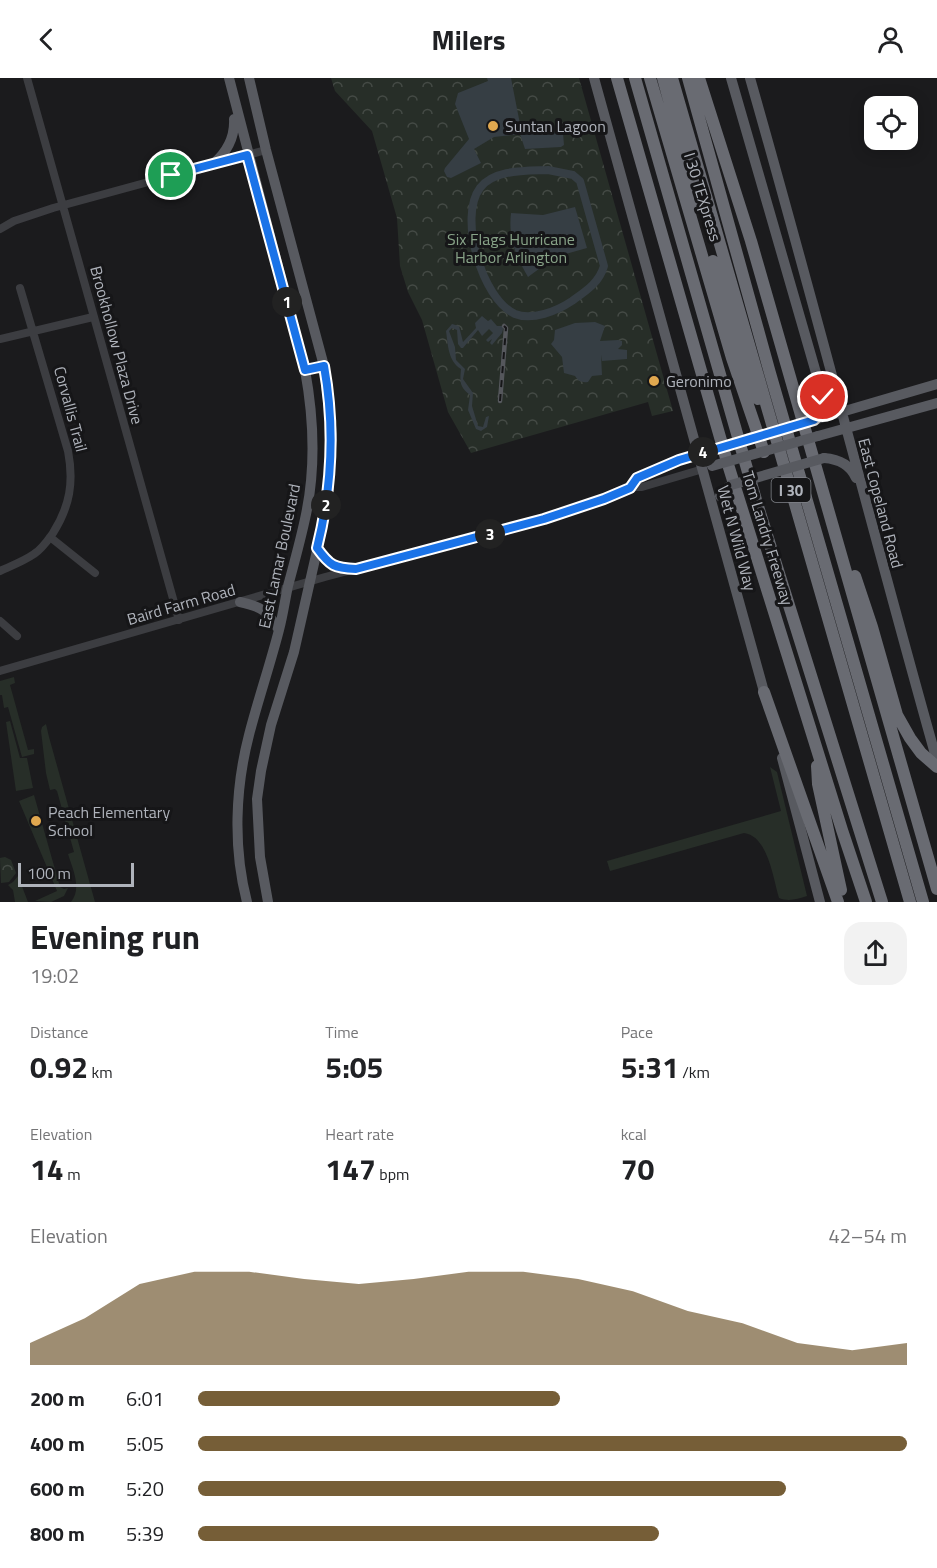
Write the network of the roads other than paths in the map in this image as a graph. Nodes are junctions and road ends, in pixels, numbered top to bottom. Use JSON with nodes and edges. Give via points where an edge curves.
{"nodes":[{"id":1,"x":27,"y":78,"type":"edge"},
{"id":2,"x":229,"y":78,"type":"edge"},
{"id":3,"x":249,"y":78,"type":"edge"},
{"id":4,"x":594,"y":78,"type":"edge"},
{"id":5,"x":617,"y":78,"type":"edge"},
{"id":6,"x":635,"y":78,"type":"edge"},
{"id":7,"x":650,"y":78,"type":"edge"},
{"id":8,"x":663,"y":78,"type":"edge"},
{"id":9,"x":672,"y":78,"type":"edge"},
{"id":10,"x":688,"y":78,"type":"edge"},
{"id":11,"x":699,"y":78,"type":"edge"},
{"id":12,"x":731,"y":78,"type":"edge"},
{"id":13,"x":750,"y":78,"type":"edge"},
{"id":14,"x":234,"y":101,"type":"junction"},
{"id":15,"x":266,"y":150,"type":"junction"},
{"id":16,"x":247,"y":155,"type":"junction"},
{"id":17,"x":213,"y":164,"type":"junction"},
{"id":18,"x":63,"y":205,"type":"junction"},
{"id":19,"x":0,"y":229,"type":"edge"},
{"id":20,"x":806,"y":280,"type":"junction"},
{"id":21,"x":790,"y":284,"type":"junction"},
{"id":22,"x":20,"y":288,"type":"dead end"},
{"id":23,"x":93,"y":317,"type":"junction"},
{"id":24,"x":727,"y":326,"type":"junction"},
{"id":25,"x":33,"y":331,"type":"junction"},
{"id":26,"x":0,"y":339,"type":"edge"},
{"id":27,"x":324,"y":366,"type":"junction"},
{"id":28,"x":305,"y":370,"type":"junction"},
{"id":29,"x":937,"y":384,"type":"edge"},
{"id":30,"x":937,"y":403,"type":"edge"},
{"id":31,"x":840,"y":411,"type":"junction"},
{"id":32,"x":814,"y":420,"type":"junction"},
{"id":33,"x":845,"y":429,"type":"junction"},
{"id":34,"x":771,"y":433,"type":"junction"},
{"id":35,"x":758,"y":435,"type":"junction"},
{"id":36,"x":770,"y":450,"type":"junction"},
{"id":37,"x":704,"y":452,"type":"junction"},
{"id":38,"x":708,"y":468,"type":"junction"},
{"id":39,"x":630,"y":488,"type":"junction"},
{"id":40,"x":862,"y":489,"type":"junction"},
{"id":41,"x":834,"y":527,"type":"junction"},
{"id":42,"x":720,"y":533,"type":"junction"},
{"id":43,"x":50,"y":537,"type":"junction"},
{"id":44,"x":317,"y":548,"type":"junction"},
{"id":45,"x":356,"y":569,"type":"junction"},
{"id":46,"x":0,"y":571,"type":"edge"},
{"id":47,"x":95,"y":573,"type":"dead end"},
{"id":48,"x":309,"y":582,"type":"junction"},
{"id":49,"x":288,"y":588,"type":"junction"},
{"id":50,"x":240,"y":602,"type":"junction"},
{"id":51,"x":179,"y":620,"type":"junction"},
{"id":52,"x":0,"y":621,"type":"edge"},
{"id":53,"x":279,"y":630,"type":"junction"},
{"id":54,"x":16,"y":636,"type":"dead end"},
{"id":55,"x":0,"y":671,"type":"edge"},
{"id":56,"x":764,"y":692,"type":"junction"},
{"id":57,"x":815,"y":744,"type":"junction"},
{"id":58,"x":935,"y":747,"type":"edge"},
{"id":59,"x":937,"y":761,"type":"edge"},
{"id":60,"x":937,"y":767,"type":"edge"},
{"id":61,"x":238,"y":795,"type":"junction"},
{"id":62,"x":257,"y":799,"type":"junction"},
{"id":63,"x":937,"y":889,"type":"edge"},
{"id":64,"x":247,"y":902,"type":"edge"},
{"id":65,"x":268,"y":902,"type":"edge"},
{"id":66,"x":820,"y":902,"type":"edge"},
{"id":67,"x":838,"y":902,"type":"edge"},
{"id":68,"x":844,"y":902,"type":"edge"},
{"id":69,"x":866,"y":902,"type":"edge"},
{"id":70,"x":882,"y":902,"type":"edge"},
{"id":71,"x":910,"y":902,"type":"edge"},
{"id":72,"x":923,"y":902,"type":"edge"}],
"edges":[{"from":1,"to":18,"type":"street","name":"Brookhollow Plaza Drive"},
{"from":2,"to":14,"type":"main road","name":"East Lamar Boulevard"},
{"from":3,"to":15,"type":"main road","name":"East Lamar Boulevard"},
{"from":4,"to":37,"type":"main road","name":"Wet N Wild Way"},
{"from":5,"to":57,"type":"highway","name":"Tom Landry Freeway","via":[[726,458]]},
{"from":6,"to":70,"type":"highway","via":[[756,500]]},
{"from":7,"to":24,"type":"highway","name":"I 30 TEXpress"},
{"from":8,"to":24,"type":"highway"},
{"from":9,"to":71,"type":"highway","number":"I 30"},
{"from":10,"to":72,"type":"highway","number":"I 30"},
{"from":11,"to":41,"type":"highway"},
{"from":12,"to":21,"type":"main road"},
{"from":13,"to":20,"type":"main road","name":"East Copeland Road"},
{"from":14,"to":16,"type":"main road","name":"East Lamar Boulevard"},
{"from":14,"to":17,"type":"main road","via":[[235,130],[231,143]]},
{"from":15,"to":16,"type":"street"},
{"from":15,"to":27,"type":"main road","name":"East Lamar Boulevard"},
{"from":16,"to":17,"type":"street"},
{"from":16,"to":28,"type":"main road","name":"East Lamar Boulevard"},
{"from":17,"to":18,"type":"street"},
{"from":18,"to":19,"type":"street"},
{"from":18,"to":23,"type":"street","name":"Brookhollow Plaza Drive"},
{"from":20,"to":21,"type":"main road"},
{"from":20,"to":31,"type":"main road","name":"East Copeland Road"},
{"from":21,"to":32,"type":"main road","via":[[823,397],[820,414]]},
{"from":22,"to":25,"type":"street","name":"Corvallis Trail"},
{"from":23,"to":25,"type":"street"},
{"from":23,"to":51,"type":"street","name":"Brookhollow Plaza Drive"},
{"from":24,"to":34,"type":"highway"},
{"from":24,"to":35,"type":"highway"},
{"from":25,"to":26,"type":"street"},
{"from":25,"to":43,"type":"street","name":"Corvallis Trail","via":[[72,470],[68,504]]},
{"from":27,"to":28,"type":"main road"},
{"from":27,"to":44,"type":"main road","name":"East Lamar Boulevard","via":[[332,451],[326,511]]},
{"from":28,"to":49,"type":"main road","name":"East Lamar Boulevard","via":[[312,422],[311,480],[306,519]]},
{"from":29,"to":31,"type":"main road"},
{"from":30,"to":33,"type":"main road"},
{"from":31,"to":32,"type":"main road"},
{"from":31,"to":33,"type":"main road","name":"East Copeland Road"},
{"from":32,"to":34,"type":"main road","bridge":true},
{"from":33,"to":36,"type":"main road","bridge":true},
{"from":33,"to":40,"type":"main road","name":"East Copeland Road"},
{"from":34,"to":35,"type":"main road","bridge":true},
{"from":34,"to":36,"type":"highway","bridge":true},
{"from":35,"to":36,"type":"highway","bridge":true},
{"from":35,"to":37,"type":"main road","bridge":true},
{"from":36,"to":38,"type":"main road","bridge":true},
{"from":37,"to":38,"type":"main road","name":"Wet N Wild Way"},
{"from":37,"to":39,"type":"street","via":[[637,478]]},
{"from":38,"to":39,"type":"street"},
{"from":38,"to":42,"type":"main road","name":"Wet N Wild Way"},
{"from":39,"to":45,"type":"street","name":"Baird Farm Road","via":[[544,519]]},
{"from":40,"to":42,"type":"main road","bridge":true,"via":[[847,465],[824,458],[730,485],[720,496]]},
{"from":40,"to":58,"type":"main road","name":"East Copeland Road"},
{"from":41,"to":60,"type":"highway","via":[[857,582],[897,715],[921,753]]},
{"from":41,"to":63,"type":"highway"},
{"from":42,"to":56,"type":"main road","name":"Wet N Wild Way"},
{"from":43,"to":46,"type":"street","name":"Corvallis Trail","via":[[36,553]]},
{"from":43,"to":47,"type":"street"},
{"from":44,"to":45,"type":"main road","via":[[334,567]]},
{"from":44,"to":48,"type":"main road","name":"East Lamar Boulevard"},
{"from":45,"to":48,"type":"street","name":"Baird Farm Road"},
{"from":48,"to":49,"type":"street","name":"Baird Farm Road"},
{"from":48,"to":62,"type":"main road","name":"East Lamar Boulevard","via":[[294,652],[271,725]]},
{"from":49,"to":50,"type":"street","name":"Baird Farm Road"},
{"from":49,"to":53,"type":"main road","name":"East Lamar Boulevard"},
{"from":50,"to":51,"type":"street","name":"Baird Farm Road"},
{"from":50,"to":53,"type":"main road","via":[[267,611]]},
{"from":51,"to":55,"type":"street","name":"Baird Farm Road"},
{"from":52,"to":54,"type":"street"},
{"from":53,"to":61,"type":"main road","name":"East Lamar Boulevard","via":[[248,736]]},
{"from":56,"to":66,"type":"main road","name":"Wet N Wild Way"},
{"from":56,"to":67,"type":"highway"},
{"from":57,"to":68,"type":"highway","via":[[818,784]]},
{"from":57,"to":69,"type":"highway","name":"Tom Landry Freeway"},
{"from":58,"to":59,"type":"main road","name":"East Copeland Road"},
{"from":61,"to":62,"type":"main road"},
{"from":61,"to":64,"type":"main road","name":"East Lamar Boulevard","via":[[239,862]]},
{"from":62,"to":65,"type":"main road","name":"East Lamar Boulevard","via":[[260,857]]}]}
